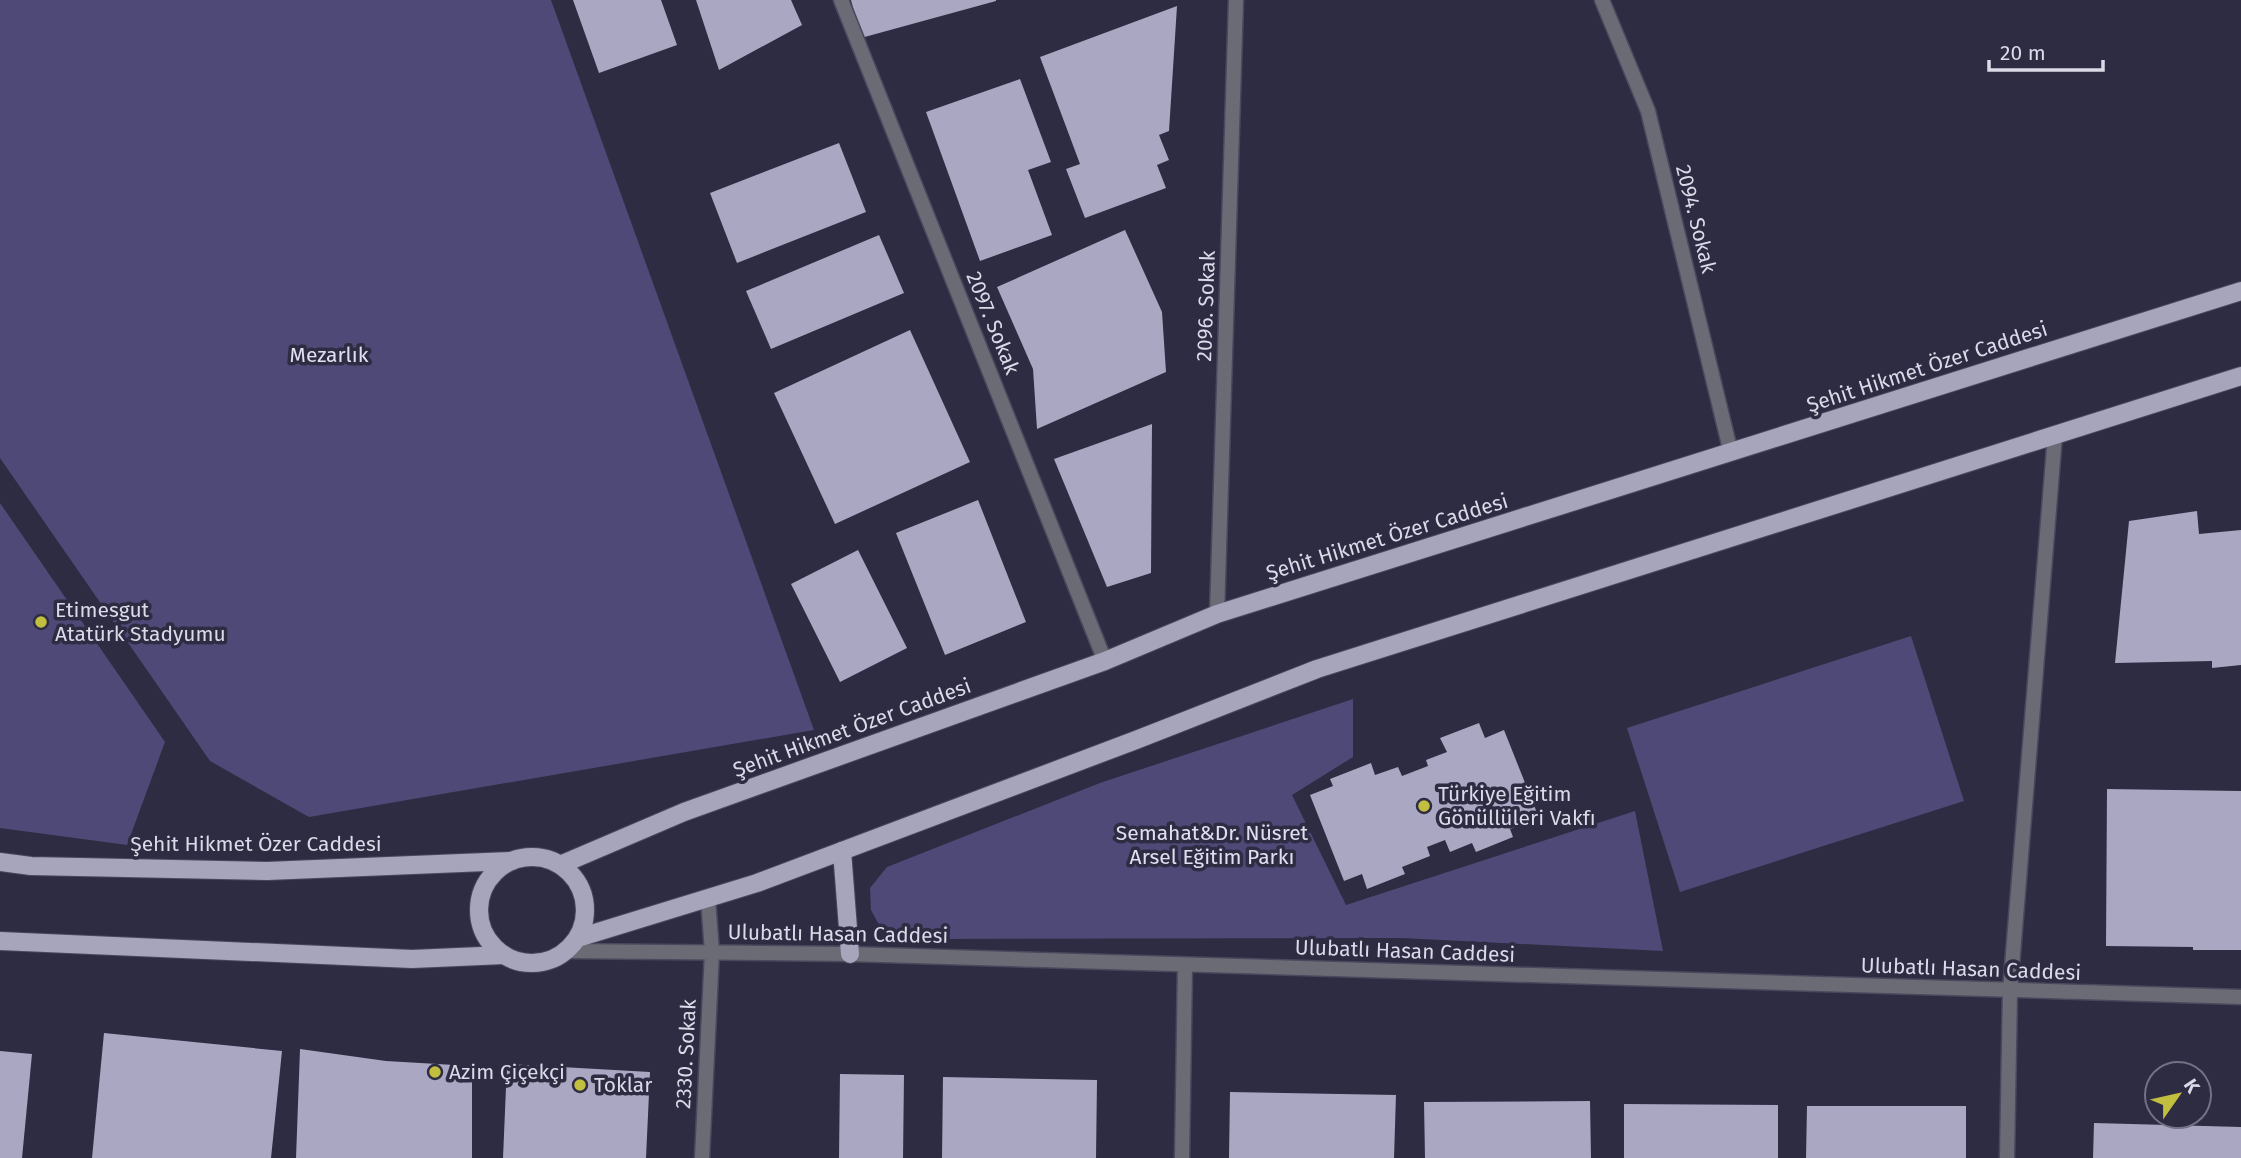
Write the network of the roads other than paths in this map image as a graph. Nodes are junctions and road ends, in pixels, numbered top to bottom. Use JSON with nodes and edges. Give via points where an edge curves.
{"nodes":[{"id":1,"x":841,"y":0,"type":"edge"},
{"id":2,"x":1236,"y":0,"type":"edge"},
{"id":3,"x":1602,"y":0,"type":"edge"},
{"id":4,"x":2241,"y":291,"type":"edge"},
{"id":5,"x":2241,"y":376,"type":"edge"},
{"id":6,"x":2055,"y":435,"type":"junction"},
{"id":7,"x":1731,"y":453,"type":"junction"},
{"id":8,"x":1217,"y":614,"type":"junction"},
{"id":9,"x":1105,"y":662,"type":"junction"},
{"id":10,"x":842,"y":851,"type":"junction"},
{"id":11,"x":512,"y":861,"type":"junction"},
{"id":12,"x":0,"y":862,"type":"edge"},
{"id":13,"x":560,"y":865,"type":"junction"},
{"id":14,"x":708,"y":900,"type":"junction"},
{"id":15,"x":0,"y":941,"type":"edge"},
{"id":16,"x":572,"y":944,"type":"junction"},
{"id":17,"x":712,"y":953,"type":"junction"},
{"id":18,"x":850,"y":954,"type":"junction"},
{"id":19,"x":504,"y":955,"type":"junction"},
{"id":20,"x":1185,"y":965,"type":"junction"},
{"id":21,"x":2010,"y":991,"type":"junction"},
{"id":22,"x":2241,"y":997,"type":"edge"},
{"id":23,"x":702,"y":1158,"type":"edge"},
{"id":24,"x":1182,"y":1158,"type":"edge"},
{"id":25,"x":2007,"y":1158,"type":"edge"}],
"edges":[{"from":1,"to":9,"type":"street","name":"2097. Sokak"},
{"from":2,"to":8,"type":"street","name":"2096. Sokak"},
{"from":3,"to":7,"type":"street","name":"2094. Sokak","via":[[1648,111]]},
{"from":4,"to":7,"type":"main road","name":"Şehit Hikmet Özer Caddesi"},
{"from":5,"to":6,"type":"main road"},
{"from":6,"to":10,"type":"main road","via":[[1317,669]]},
{"from":6,"to":21,"type":"street"},
{"from":7,"to":8,"type":"main road","name":"Şehit Hikmet Özer Caddesi"},
{"from":8,"to":9,"type":"main road","name":"Şehit Hikmet Özer Caddesi"},
{"from":9,"to":13,"type":"main road","name":"Şehit Hikmet Özer Caddesi","via":[[696,808]]},
{"from":10,"to":14,"type":"main road"},
{"from":10,"to":18,"type":"main road"},
{"from":11,"to":12,"type":"main road","name":"Şehit Hikmet Özer Caddesi","via":[[267,871]]},
{"from":11,"to":13,"type":"main road","via":[[528,857]]},
{"from":11,"to":19,"type":"main road","via":[[487,882],[479,914],[487,937]]},
{"from":13,"to":16,"type":"main road","via":[[581,890],[585,906],[584,923]]},
{"from":14,"to":16,"type":"main road"},
{"from":14,"to":17,"type":"street","name":"2330. Sokak"},
{"from":15,"to":19,"type":"main road","via":[[412,959]]},
{"from":16,"to":17,"type":"street","name":"Ulubatlı Hasan Caddesi"},
{"from":16,"to":19,"type":"main road","via":[[552,960],[536,963]]},
{"from":17,"to":18,"type":"street","name":"Ulubatlı Hasan Caddesi"},
{"from":17,"to":23,"type":"street","name":"2330. Sokak"},
{"from":18,"to":20,"type":"street","name":"Ulubatlı Hasan Caddesi"},
{"from":20,"to":21,"type":"street","name":"Ulubatlı Hasan Caddesi"},
{"from":20,"to":24,"type":"street"},
{"from":21,"to":22,"type":"street","name":"Ulubatlı Hasan Caddesi"},
{"from":21,"to":25,"type":"street"}]}
